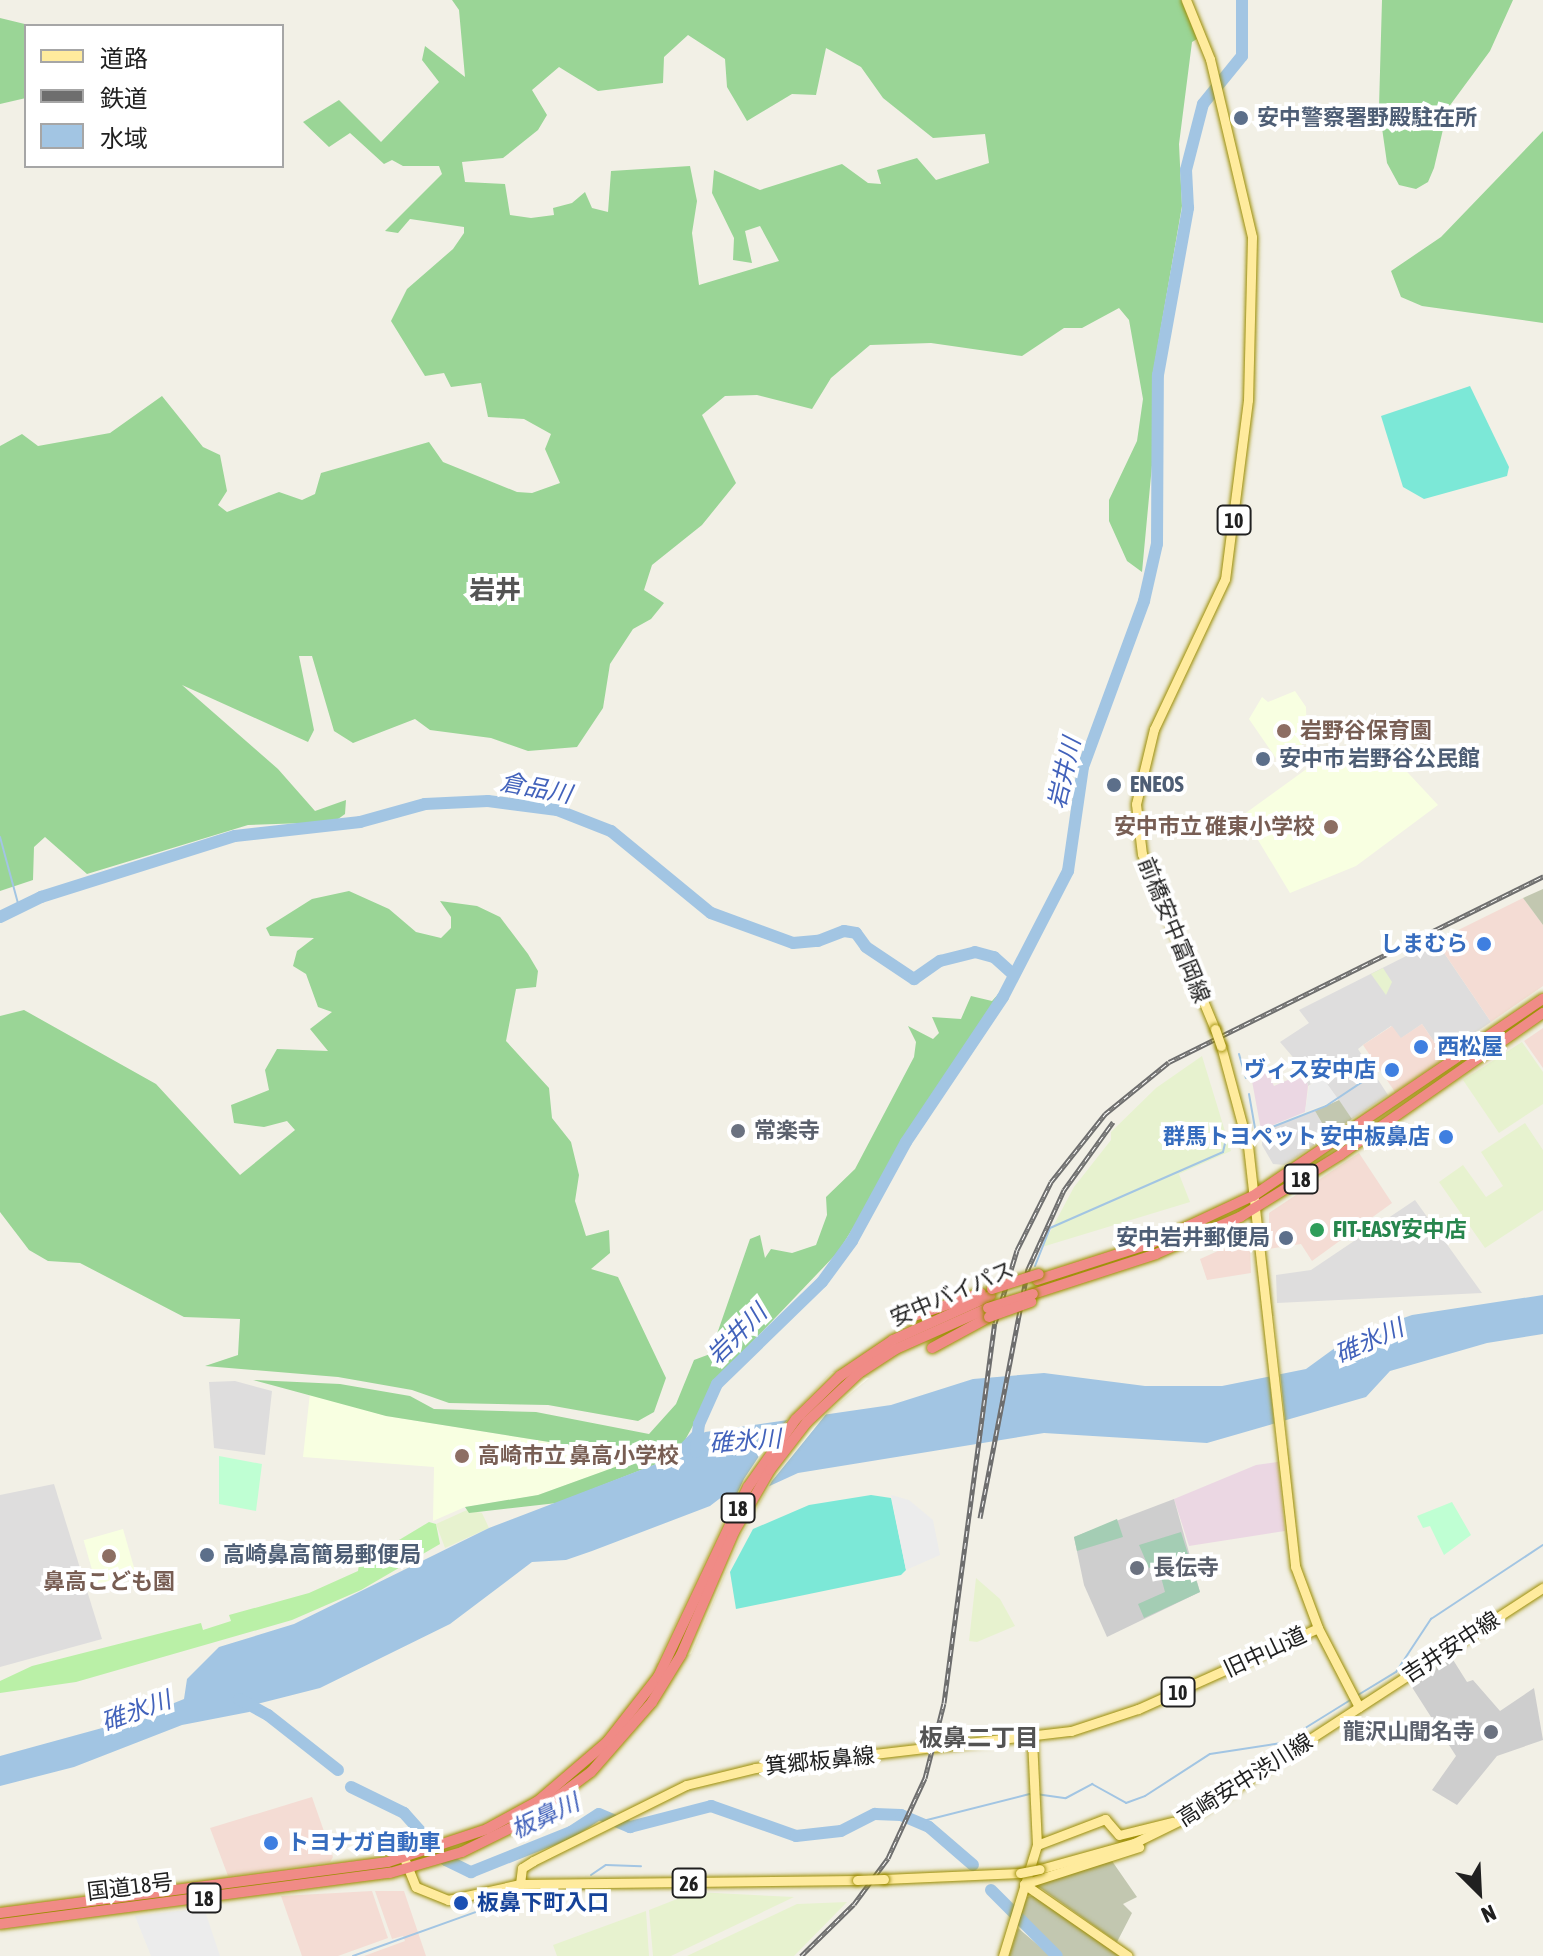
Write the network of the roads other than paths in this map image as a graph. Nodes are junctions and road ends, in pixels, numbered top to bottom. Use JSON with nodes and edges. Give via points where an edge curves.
{"nodes":[{"id":1,"x":1186,"y":0,"type":"edge"},
{"id":2,"x":1543,"y":999,"type":"edge"},
{"id":3,"x":1543,"y":1013,"type":"edge"},
{"id":4,"x":1253,"y":1196,"type":"junction"},
{"id":5,"x":1254,"y":1208,"type":"junction"},
{"id":6,"x":990,"y":1303,"type":"junction"},
{"id":7,"x":911,"y":1317,"type":"dead end"},
{"id":8,"x":932,"y":1348,"type":"dead end"},
{"id":9,"x":1543,"y":1588,"type":"edge"},
{"id":10,"x":1318,"y":1628,"type":"junction"},
{"id":11,"x":1356,"y":1701,"type":"junction"},
{"id":12,"x":1032,"y":1739,"type":"junction"},
{"id":13,"x":1199,"y":1811,"type":"junction"},
{"id":14,"x":1182,"y":1820,"type":"junction"},
{"id":15,"x":1037,"y":1845,"type":"junction"},
{"id":16,"x":405,"y":1863,"type":"junction"},
{"id":17,"x":520,"y":1884,"type":"junction"},
{"id":18,"x":1024,"y":1884,"type":"junction"},
{"id":19,"x":0,"y":1913,"type":"edge"},
{"id":20,"x":0,"y":1924,"type":"edge"},
{"id":21,"x":1003,"y":1956,"type":"edge"},
{"id":22,"x":1128,"y":1956,"type":"edge"}],
"edges":[{"from":1,"to":4,"type":"main road","name":"前橋安中富岡線","number":"10","bridge":true,"via":[[1216,80],[1252,237],[1255,278],[1248,400],[1222,591],[1154,729],[1136,804],[1142,854],[1215,1029],[1244,1121]]},
{"from":2,"to":4,"type":"highway","number":"18"},
{"from":3,"to":5,"type":"highway","name":"安中バイパス","number":"18"},
{"from":4,"to":5,"type":"main road","name":"前橋安中富岡線","number":"10"},
{"from":4,"to":6,"type":"highway","number":"18","bridge":true,"via":[[1152,1243],[1038,1277]]},
{"from":5,"to":6,"type":"highway","name":"安中バイパス","number":"18","bridge":true,"via":[[1156,1254],[1032,1298]]},
{"from":5,"to":10,"type":"main road","name":"前橋安中富岡線","number":"10","via":[[1295,1566]]},
{"from":6,"to":7,"type":"highway"},
{"from":6,"to":8,"type":"highway"},
{"from":6,"to":16,"type":"highway","name":"安中バイパス","number":"18","via":[[893,1340],[840,1376],[796,1419],[755,1475],[667,1661],[626,1720],[562,1783],[508,1818]]},
{"from":6,"to":16,"type":"highway","name":"安中バイパス","number":"18","via":[[859,1373],[807,1422],[770,1470],[734,1532],[681,1655],[635,1725],[591,1772],[515,1827],[446,1858]]},
{"from":9,"to":11,"type":"main road","name":"吉井安中線"},
{"from":10,"to":11,"type":"main road"},
{"from":10,"to":12,"type":"main road","name":"旧中山道","number":"10","via":[[1138,1709]]},
{"from":11,"to":13,"type":"main road","name":"高崎安中渋川線","number":"26"},
{"from":12,"to":15,"type":"main road"},
{"from":12,"to":17,"type":"main road","name":"箕郷板鼻線","via":[[755,1768],[686,1785],[526,1865]]},
{"from":13,"to":14,"type":"main road","name":"高崎安中渋川線","number":"26"},
{"from":13,"to":18,"type":"main road","via":[[1136,1848]]},
{"from":14,"to":15,"type":"main road","via":[[1119,1835],[1105,1819]]},
{"from":14,"to":17,"type":"main road","name":"高崎安中渋川線","number":"26","bridge":true,"via":[[1134,1843],[1020,1873]]},
{"from":15,"to":18,"type":"main road"},
{"from":16,"to":17,"type":"main road","number":"26","via":[[416,1887],[442,1899]]},
{"from":16,"to":19,"type":"highway","name":"国道18号","number":"18"},
{"from":16,"to":20,"type":"highway","name":"国道18号","number":"18"},
{"from":18,"to":21,"type":"main road"},
{"from":18,"to":22,"type":"main road"}]}
